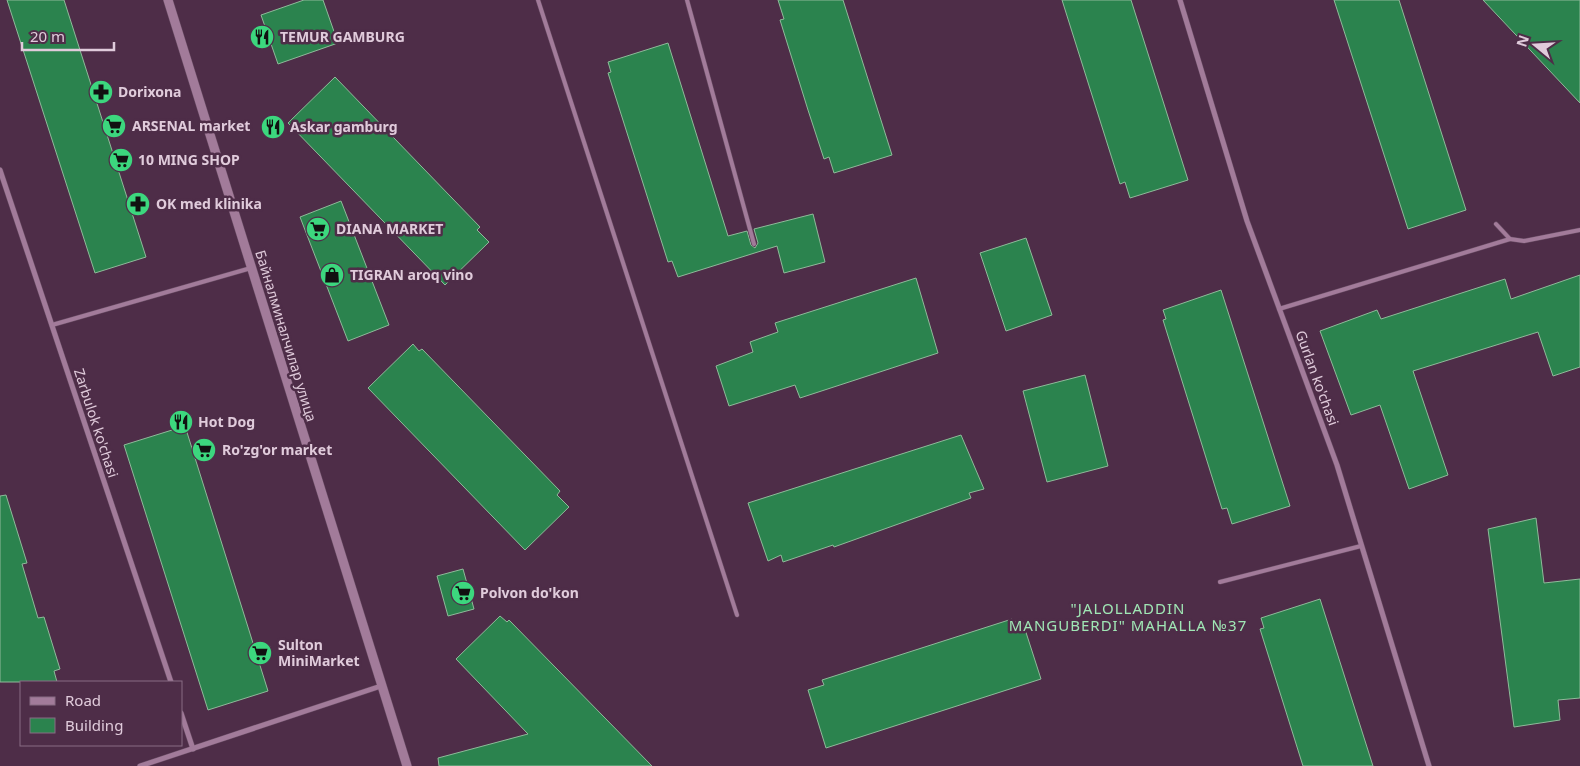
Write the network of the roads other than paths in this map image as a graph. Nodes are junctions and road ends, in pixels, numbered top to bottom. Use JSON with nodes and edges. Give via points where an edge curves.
{"nodes":[{"id":1,"x":168,"y":0,"type":"edge"},
{"id":2,"x":538,"y":0,"type":"edge"},
{"id":3,"x":687,"y":0,"type":"edge"},
{"id":4,"x":1180,"y":0,"type":"edge"},
{"id":5,"x":0,"y":170,"type":"edge"},
{"id":6,"x":1496,"y":224,"type":"dead end"},
{"id":7,"x":1580,"y":230,"type":"edge"},
{"id":8,"x":1510,"y":239,"type":"junction"},
{"id":9,"x":754,"y":244,"type":"dead end"},
{"id":10,"x":251,"y":268,"type":"junction"},
{"id":11,"x":1279,"y":309,"type":"junction"},
{"id":12,"x":52,"y":325,"type":"junction"},
{"id":13,"x":1362,"y":546,"type":"junction"},
{"id":14,"x":1220,"y":582,"type":"dead end"},
{"id":15,"x":737,"y":615,"type":"dead end"},
{"id":16,"x":171,"y":681,"type":"edge"},
{"id":17,"x":381,"y":686,"type":"junction"},
{"id":18,"x":182,"y":716,"type":"edge"},
{"id":19,"x":193,"y":749,"type":"junction"},
{"id":20,"x":140,"y":766,"type":"edge"},
{"id":21,"x":407,"y":766,"type":"edge"},
{"id":22,"x":1429,"y":766,"type":"edge"}],
"edges":[{"from":1,"to":10,"type":"street","name":"Байналминалчилар улица"},
{"from":2,"to":15,"type":"lane"},
{"from":3,"to":9,"type":"lane"},
{"from":4,"to":11,"type":"street","name":"Gurlan ko'chasi","via":[[1247,221]]},
{"from":5,"to":12,"type":"street","name":"Zarbulok ko'chasi"},
{"from":6,"to":8,"type":"lane"},
{"from":7,"to":8,"type":"lane","via":[[1524,241]]},
{"from":8,"to":11,"type":"lane"},
{"from":10,"to":12,"type":"lane"},
{"from":10,"to":17,"type":"street","name":"Байналминалчилар улица"},
{"from":11,"to":13,"type":"street","name":"Gurlan ko'chasi","via":[[1337,465]]},
{"from":12,"to":16,"type":"street","name":"Zarbulok ko'chasi"},
{"from":13,"to":14,"type":"lane"},
{"from":13,"to":22,"type":"street","name":"Gurlan ko'chasi"},
{"from":17,"to":19,"type":"street"},
{"from":17,"to":21,"type":"street","name":"Байналминалчилар улица"},
{"from":18,"to":19,"type":"street"},
{"from":19,"to":20,"type":"street"}]}
